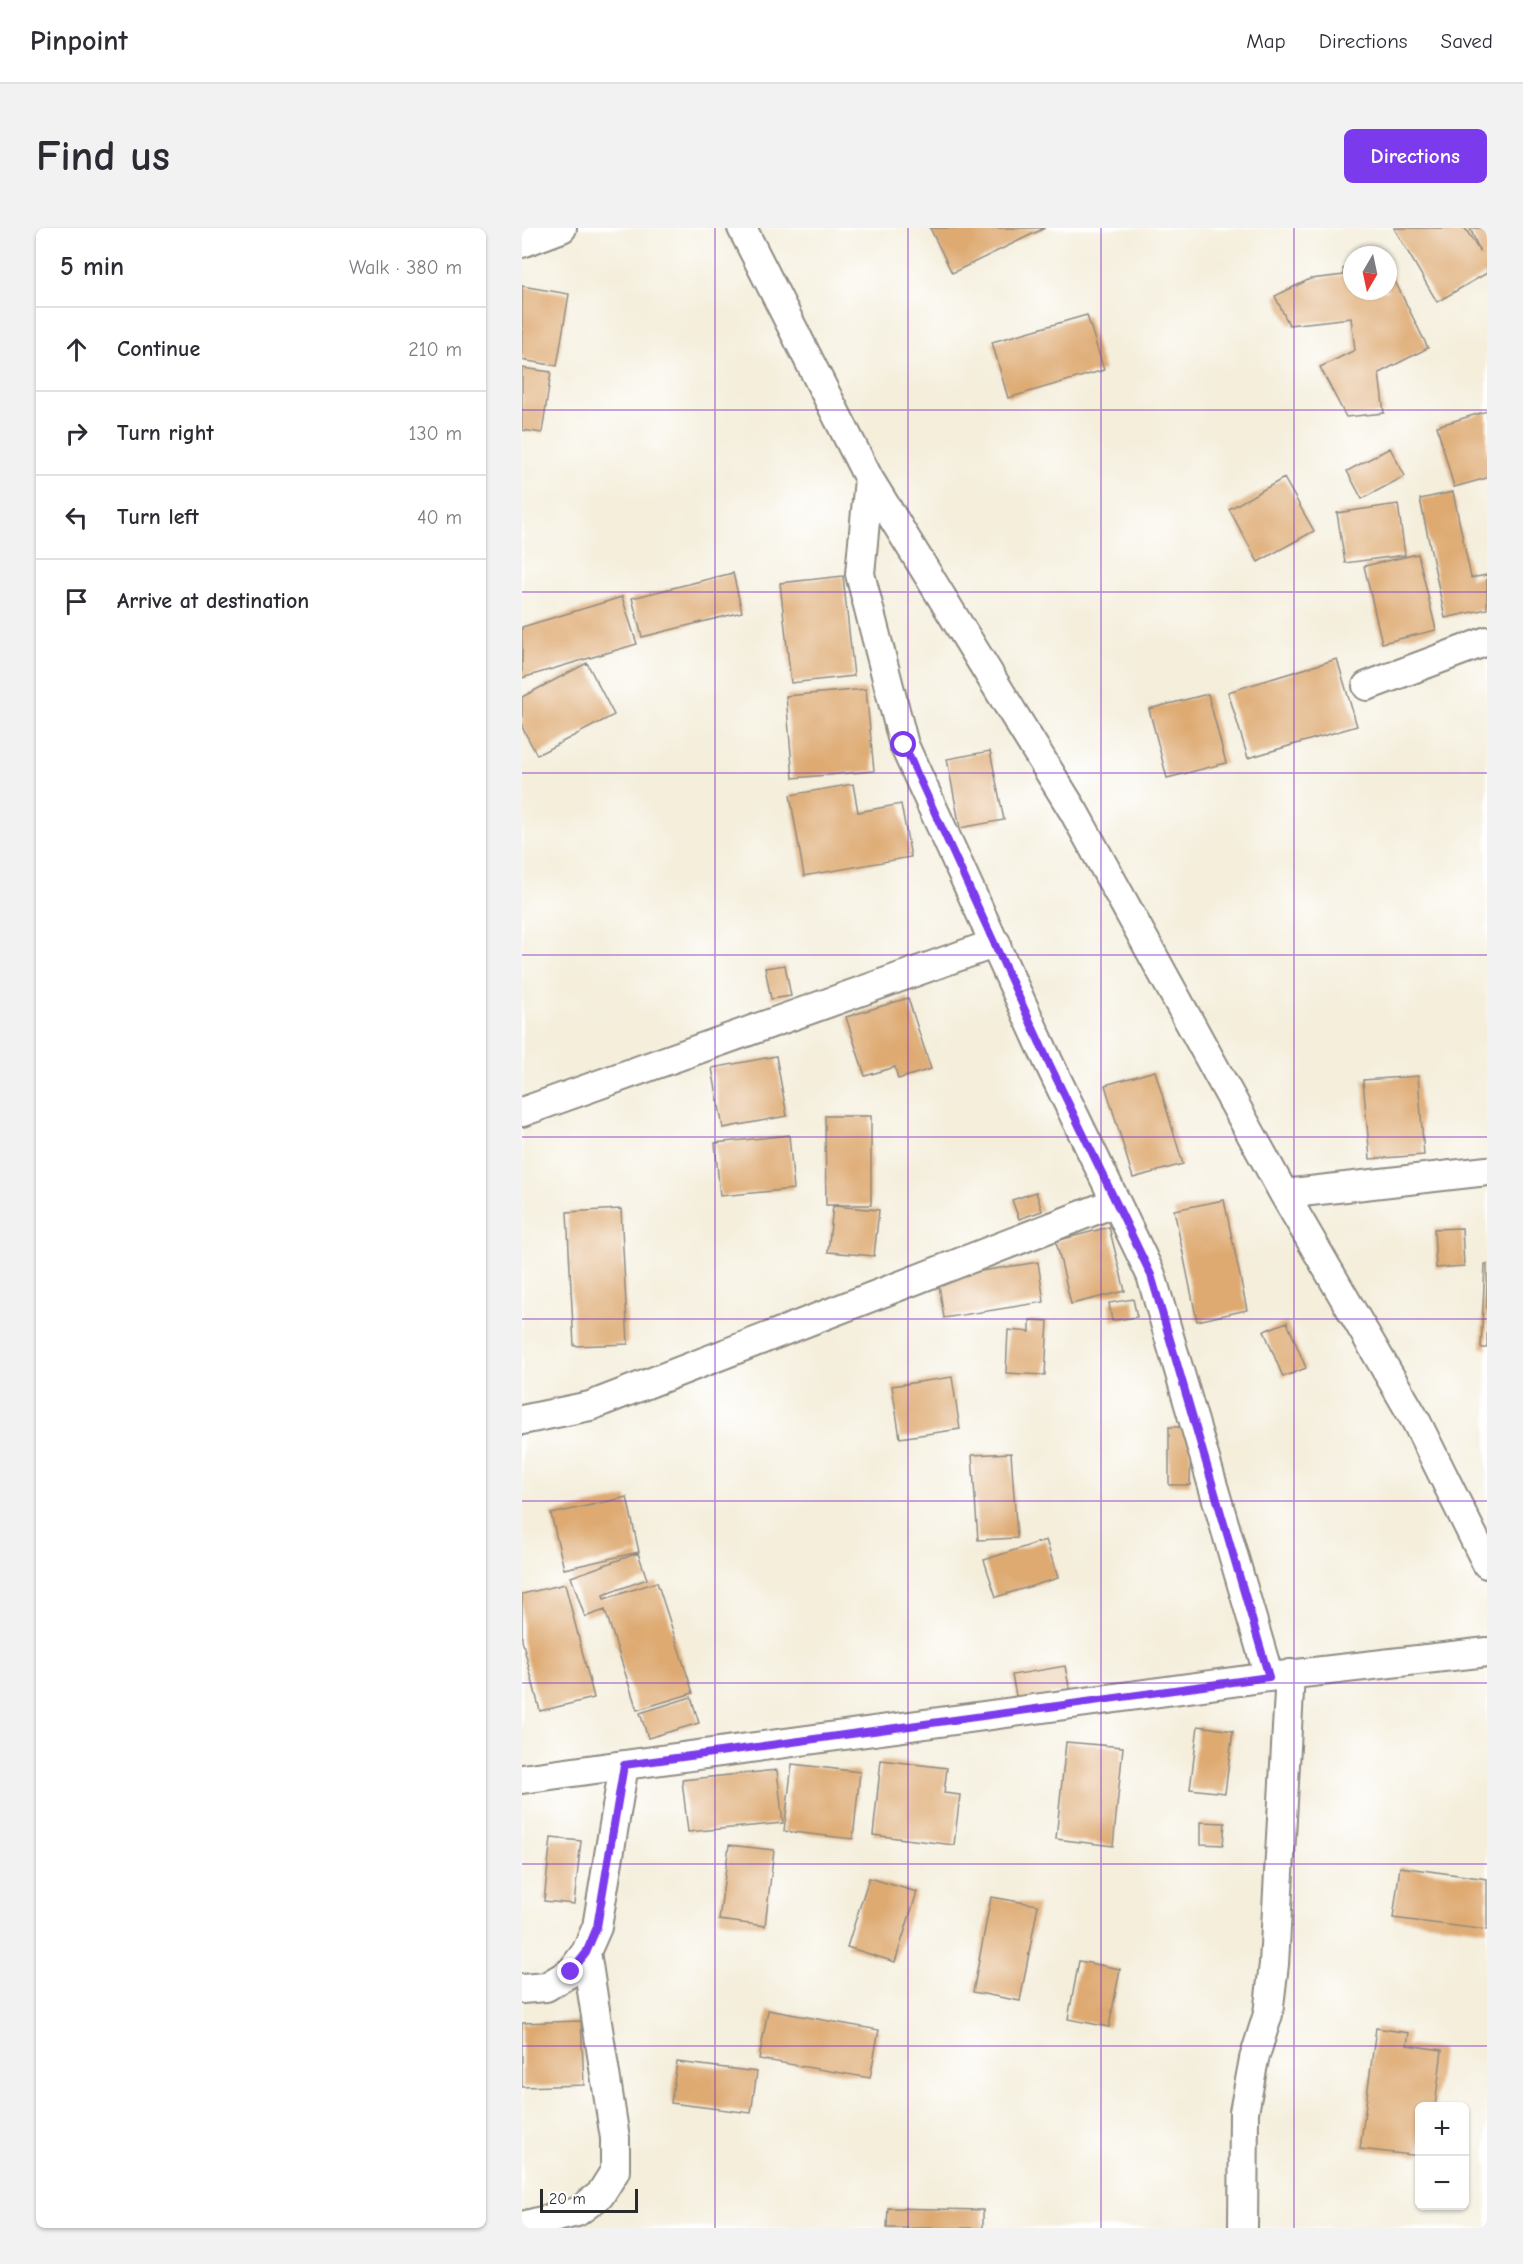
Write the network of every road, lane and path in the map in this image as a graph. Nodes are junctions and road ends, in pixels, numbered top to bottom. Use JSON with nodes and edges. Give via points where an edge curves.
{"nodes":[{"id":1,"x":562,"y":228,"type":"edge"},
{"id":2,"x":742,"y":228,"type":"edge"},
{"id":3,"x":522,"y":243,"type":"edge"},
{"id":4,"x":869,"y":479,"type":"junction"},
{"id":5,"x":1487,"y":641,"type":"edge"},
{"id":6,"x":1367,"y":686,"type":"dead end"},
{"id":7,"x":996,"y":943,"type":"junction"},
{"id":8,"x":522,"y":1112,"type":"edge"},
{"id":9,"x":1487,"y":1170,"type":"edge"},
{"id":10,"x":1284,"y":1194,"type":"junction"},
{"id":11,"x":1116,"y":1202,"type":"junction"},
{"id":12,"x":522,"y":1420,"type":"edge"},
{"id":13,"x":1487,"y":1564,"type":"edge"},
{"id":14,"x":1487,"y":1652,"type":"edge"},
{"id":15,"x":1280,"y":1675,"type":"junction"},
{"id":16,"x":624,"y":1765,"type":"junction"},
{"id":17,"x":522,"y":1779,"type":"edge"},
{"id":18,"x":586,"y":1953,"type":"junction"},
{"id":19,"x":522,"y":1989,"type":"edge"},
{"id":20,"x":522,"y":2226,"type":"edge"},
{"id":21,"x":1243,"y":2228,"type":"edge"}],
"edges":[{"from":1,"to":3,"type":"street"},
{"from":2,"to":4,"type":"street"},
{"from":4,"to":7,"type":"street","via":[[860,574],[904,745]]},
{"from":4,"to":10,"type":"street","via":[[1074,812]]},
{"from":5,"to":6,"type":"street"},
{"from":7,"to":8,"type":"street"},
{"from":7,"to":11,"type":"street"},
{"from":9,"to":10,"type":"street"},
{"from":10,"to":13,"type":"street","via":[[1417,1424]]},
{"from":11,"to":12,"type":"street","via":[[590,1406]]},
{"from":11,"to":15,"type":"street","via":[[1151,1275]]},
{"from":14,"to":15,"type":"street"},
{"from":15,"to":16,"type":"street"},
{"from":15,"to":21,"type":"street","via":[[1274,1964],[1268,2014],[1244,2112]]},
{"from":16,"to":17,"type":"street"},
{"from":16,"to":18,"type":"street","via":[[597,1927]]},
{"from":18,"to":19,"type":"street","via":[[571,1972],[546,1987]]},
{"from":18,"to":20,"type":"street","via":[[615,2138],[615,2171],[600,2195],[577,2212]]}]}
